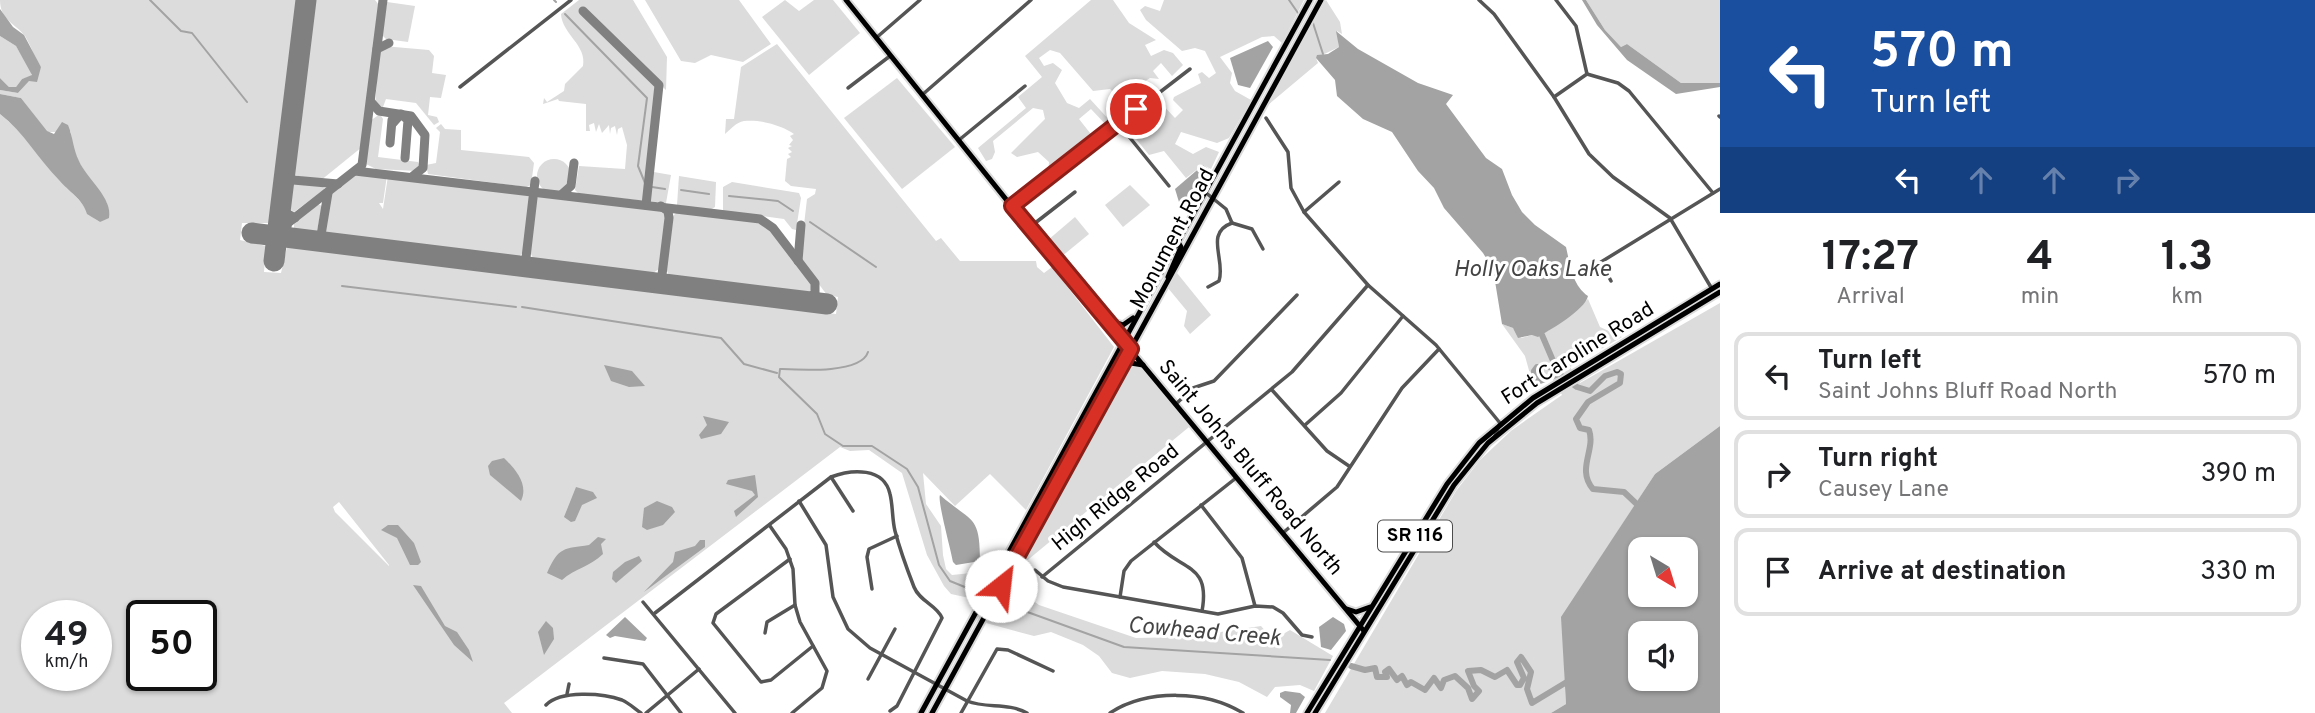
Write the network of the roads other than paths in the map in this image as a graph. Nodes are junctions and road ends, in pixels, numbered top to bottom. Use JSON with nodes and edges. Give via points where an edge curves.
{"nodes":[{"id":1,"x":571,"y":0,"type":"edge"},
{"id":2,"x":846,"y":0,"type":"edge"},
{"id":3,"x":920,"y":0,"type":"edge"},
{"id":4,"x":1031,"y":0,"type":"edge"},
{"id":5,"x":1310,"y":0,"type":"edge"},
{"id":6,"x":1321,"y":0,"type":"edge"},
{"id":7,"x":1479,"y":0,"type":"edge"},
{"id":8,"x":1556,"y":0,"type":"edge"},
{"id":9,"x":876,"y":38,"type":"junction"},
{"id":10,"x":890,"y":56,"type":"junction"},
{"id":11,"x":1190,"y":69,"type":"dead end"},
{"id":12,"x":1587,"y":74,"type":"junction"},
{"id":13,"x":1025,"y":86,"type":"dead end"},
{"id":14,"x":460,"y":87,"type":"dead end"},
{"id":15,"x":848,"y":88,"type":"dead end"},
{"id":16,"x":922,"y":95,"type":"junction"},
{"id":17,"x":1554,"y":97,"type":"junction"},
{"id":18,"x":1266,"y":118,"type":"dead end"},
{"id":19,"x":1118,"y":122,"type":"junction"},
{"id":20,"x":958,"y":140,"type":"junction"},
{"id":21,"x":1339,"y":182,"type":"dead end"},
{"id":22,"x":1169,"y":186,"type":"dead end"},
{"id":23,"x":1720,"y":189,"type":"edge"},
{"id":24,"x":1075,"y":192,"type":"dead end"},
{"id":25,"x":1205,"y":192,"type":"junction"},
{"id":26,"x":1713,"y":193,"type":"junction"},
{"id":27,"x":1213,"y":198,"type":"junction"},
{"id":28,"x":1012,"y":206,"type":"junction"},
{"id":29,"x":1304,"y":212,"type":"junction"},
{"id":30,"x":1670,"y":218,"type":"junction"},
{"id":31,"x":1232,"y":223,"type":"junction"},
{"id":32,"x":1030,"y":228,"type":"junction"},
{"id":33,"x":1195,"y":231,"type":"junction"},
{"id":34,"x":1178,"y":242,"type":"junction"},
{"id":35,"x":1263,"y":249,"type":"dead end"},
{"id":36,"x":1611,"y":281,"type":"dead end"},
{"id":37,"x":1168,"y":282,"type":"junction"},
{"id":38,"x":1720,"y":284,"type":"edge"},
{"id":39,"x":1368,"y":285,"type":"junction"},
{"id":40,"x":1208,"y":287,"type":"dead end"},
{"id":41,"x":1716,"y":292,"type":"edge"},
{"id":42,"x":1297,"y":295,"type":"dead end"},
{"id":43,"x":1138,"y":313,"type":"junction"},
{"id":44,"x":1403,"y":316,"type":"junction"},
{"id":45,"x":1105,"y":318,"type":"junction"},
{"id":46,"x":1123,"y":341,"type":"junction"},
{"id":47,"x":1131,"y":349,"type":"junction"},
{"id":48,"x":1439,"y":349,"type":"junction"},
{"id":49,"x":1145,"y":366,"type":"junction"},
{"id":50,"x":1121,"y":369,"type":"junction"},
{"id":51,"x":1557,"y":387,"type":"junction"},
{"id":52,"x":1272,"y":390,"type":"junction"},
{"id":53,"x":1177,"y":402,"type":"junction"},
{"id":54,"x":1500,"y":423,"type":"junction"},
{"id":55,"x":1305,"y":425,"type":"junction"},
{"id":56,"x":1493,"y":438,"type":"junction"},
{"id":57,"x":1209,"y":442,"type":"junction"},
{"id":58,"x":1350,"y":467,"type":"junction"},
{"id":59,"x":831,"y":477,"type":"junction"},
{"id":60,"x":1238,"y":477,"type":"junction"},
{"id":61,"x":799,"y":501,"type":"junction"},
{"id":62,"x":1201,"y":505,"type":"junction"},
{"id":63,"x":853,"y":511,"type":"dead end"},
{"id":64,"x":1031,"y":512,"type":"junction"},
{"id":65,"x":1039,"y":517,"type":"junction"},
{"id":66,"x":770,"y":526,"type":"junction"},
{"id":67,"x":1284,"y":532,"type":"junction"},
{"id":68,"x":897,"y":536,"type":"junction"},
{"id":69,"x":1154,"y":542,"type":"junction"},
{"id":70,"x":790,"y":559,"type":"junction"},
{"id":71,"x":1035,"y":570,"type":"dead end"},
{"id":72,"x":1042,"y":577,"type":"junction"},
{"id":73,"x":872,"y":589,"type":"dead end"},
{"id":74,"x":1120,"y":597,"type":"junction"},
{"id":75,"x":643,"y":602,"type":"dead end"},
{"id":76,"x":795,"y":605,"type":"junction"},
{"id":77,"x":1373,"y":605,"type":"junction"},
{"id":78,"x":1255,"y":606,"type":"junction"},
{"id":79,"x":1345,"y":607,"type":"junction"},
{"id":80,"x":1202,"y":611,"type":"junction"},
{"id":81,"x":655,"y":614,"type":"junction"},
{"id":82,"x":895,"y":629,"type":"dead end"},
{"id":83,"x":1362,"y":629,"type":"junction"},
{"id":84,"x":765,"y":633,"type":"dead end"},
{"id":85,"x":1312,"y":637,"type":"dead end"},
{"id":86,"x":813,"y":646,"type":"junction"},
{"id":87,"x":882,"y":654,"type":"junction"},
{"id":88,"x":604,"y":658,"type":"dead end"},
{"id":89,"x":699,"y":669,"type":"junction"},
{"id":90,"x":1053,"y":671,"type":"dead end"},
{"id":91,"x":915,"y":673,"type":"junction"},
{"id":92,"x":868,"y":679,"type":"dead end"},
{"id":93,"x":569,"y":684,"type":"dead end"},
{"id":94,"x":937,"y":684,"type":"junction"},
{"id":95,"x":945,"y":689,"type":"junction"},
{"id":96,"x":567,"y":694,"type":"junction"},
{"id":97,"x":668,"y":694,"type":"junction"},
{"id":98,"x":967,"y":701,"type":"junction"},
{"id":99,"x":545,"y":705,"type":"dead end"},
{"id":100,"x":890,"y":711,"type":"edge"},
{"id":101,"x":643,"y":713,"type":"edge"},
{"id":102,"x":681,"y":713,"type":"edge"},
{"id":103,"x":735,"y":713,"type":"edge"},
{"id":104,"x":792,"y":713,"type":"edge"},
{"id":105,"x":921,"y":713,"type":"edge"},
{"id":106,"x":932,"y":713,"type":"edge"},
{"id":107,"x":961,"y":713,"type":"edge"},
{"id":108,"x":1027,"y":713,"type":"edge"},
{"id":109,"x":1110,"y":713,"type":"edge"},
{"id":110,"x":1243,"y":713,"type":"edge"},
{"id":111,"x":1307,"y":713,"type":"edge"},
{"id":112,"x":1315,"y":713,"type":"edge"}],
"edges":[{"from":1,"to":14,"type":"street"},
{"from":2,"to":9,"type":"main road","name":"Saint Johns Bluff Road North"},
{"from":3,"to":9,"type":"street"},
{"from":4,"to":16,"type":"street"},
{"from":5,"to":25,"type":"main road","name":"Monument Road"},
{"from":6,"to":27,"type":"main road","name":"Monument Road"},
{"from":7,"to":17,"type":"street"},
{"from":8,"to":12,"type":"street","via":[[1576,26]]},
{"from":9,"to":10,"type":"main road","name":"Saint Johns Bluff Road North"},
{"from":10,"to":15,"type":"street"},
{"from":10,"to":16,"type":"main road","name":"Saint Johns Bluff Road North"},
{"from":11,"to":19,"type":"street"},
{"from":12,"to":17,"type":"street"},
{"from":12,"to":26,"type":"street","via":[[1629,91]]},
{"from":13,"to":20,"type":"street"},
{"from":16,"to":20,"type":"main road","name":"Saint Johns Bluff Road North"},
{"from":17,"to":30,"type":"street","via":[[1601,167]]},
{"from":18,"to":29,"type":"street","via":[[1288,152],[1291,188]]},
{"from":19,"to":22,"type":"street"},
{"from":19,"to":28,"type":"street"},
{"from":20,"to":28,"type":"main road","name":"Saint Johns Bluff Road North"},
{"from":21,"to":29,"type":"street"},
{"from":23,"to":26,"type":"street"},
{"from":24,"to":32,"type":"street"},
{"from":25,"to":27,"type":"street"},
{"from":25,"to":34,"type":"main road","name":"Monument Road"},
{"from":26,"to":30,"type":"street"},
{"from":27,"to":31,"type":"street","via":[[1226,209]]},
{"from":27,"to":33,"type":"main road","name":"Monument Road"},
{"from":28,"to":32,"type":"main road","name":"Saint Johns Bluff Road North"},
{"from":29,"to":39,"type":"street"},
{"from":30,"to":36,"type":"street","via":[[1601,262]]},
{"from":30,"to":41,"type":"street"},
{"from":31,"to":35,"type":"street","via":[[1252,229]]},
{"from":31,"to":40,"type":"street","via":[[1216,237],[1222,270],[1219,281]]},
{"from":32,"to":45,"type":"main road","name":"Saint Johns Bluff Road North"},
{"from":33,"to":34,"type":"main road"},
{"from":33,"to":37,"type":"main road","name":"Monument Road"},
{"from":34,"to":37,"type":"main road","via":[[1181,247]]},
{"from":34,"to":43,"type":"main road","name":"Monument Road"},
{"from":37,"to":47,"type":"main road","name":"Monument Road"},
{"from":38,"to":41,"type":"main road","name":"Fort Caroline Road","number":"SR 116"},
{"from":39,"to":44,"type":"street"},
{"from":39,"to":52,"type":"street","name":"High Ridge Road","via":[[1299,367]]},
{"from":41,"to":51,"type":"main road","name":"Fort Caroline Road","number":"SR 116"},
{"from":42,"to":53,"type":"street","via":[[1214,381],[1193,388]]},
{"from":43,"to":45,"type":"main road","via":[[1123,325]]},
{"from":43,"to":46,"type":"main road","name":"Monument Road"},
{"from":44,"to":48,"type":"street"},
{"from":44,"to":55,"type":"street","via":[[1341,393]]},
{"from":45,"to":46,"type":"main road","name":"Saint Johns Bluff Road North"},
{"from":46,"to":47,"type":"main road","name":"Saint Johns Bluff Road North"},
{"from":46,"to":64,"type":"main road","name":"Monument Road"},
{"from":47,"to":49,"type":"main road","name":"Saint Johns Bluff Road North"},
{"from":47,"to":50,"type":"main road","name":"Monument Road"},
{"from":48,"to":54,"type":"street"},
{"from":48,"to":58,"type":"street","via":[[1402,388]]},
{"from":49,"to":50,"type":"main road","via":[[1131,363]]},
{"from":49,"to":53,"type":"main road","name":"Saint Johns Bluff Road North"},
{"from":50,"to":65,"type":"main road","name":"Monument Road"},
{"from":51,"to":54,"type":"main road","name":"Fort Caroline Road","number":"SR 116"},
{"from":51,"to":56,"type":"main road","name":"Fort Caroline Road","number":"SR 116"},
{"from":52,"to":55,"type":"street"},
{"from":52,"to":57,"type":"street","name":"High Ridge Road"},
{"from":53,"to":57,"type":"main road","name":"Saint Johns Bluff Road North"},
{"from":54,"to":56,"type":"street"},
{"from":54,"to":77,"type":"main road","name":"Fort Caroline Road","number":"SR 116","via":[[1454,474]]},
{"from":55,"to":58,"type":"street","via":[[1327,451]]},
{"from":56,"to":83,"type":"main road","name":"Fort Caroline Road","number":"SR 116","via":[[1454,485]]},
{"from":57,"to":60,"type":"main road","name":"Saint Johns Bluff Road North"},
{"from":57,"to":72,"type":"street","name":"High Ridge Road"},
{"from":58,"to":67,"type":"street","via":[[1331,493]]},
{"from":59,"to":61,"type":"street"},
{"from":59,"to":63,"type":"street"},
{"from":59,"to":68,"type":"street","via":[[860,471],[882,479],[890,493]]},
{"from":60,"to":62,"type":"street"},
{"from":60,"to":67,"type":"main road","name":"Saint Johns Bluff Road North"},
{"from":61,"to":66,"type":"street"},
{"from":61,"to":87,"type":"street","via":[[826,545],[838,614],[858,640]]},
{"from":62,"to":69,"type":"street"},
{"from":62,"to":78,"type":"street","via":[[1242,558]]},
{"from":64,"to":65,"type":"main road"},
{"from":64,"to":94,"type":"main road","name":"Monument Road"},
{"from":65,"to":95,"type":"main road","name":"Monument Road"},
{"from":66,"to":70,"type":"street"},
{"from":66,"to":81,"type":"street"},
{"from":67,"to":79,"type":"main road","name":"Saint Johns Bluff Road North"},
{"from":68,"to":73,"type":"street","via":[[869,549]]},
{"from":68,"to":91,"type":"street","via":[[917,594],[941,616],[940,627]]},
{"from":69,"to":74,"type":"street","via":[[1128,564]]},
{"from":69,"to":80,"type":"street","via":[[1169,558],[1201,577],[1205,592]]},
{"from":70,"to":76,"type":"street"},
{"from":70,"to":86,"type":"street","via":[[716,614],[713,623],[763,683]]},
{"from":71,"to":72,"type":"street"},
{"from":72,"to":74,"type":"street","via":[[1063,587]]},
{"from":74,"to":80,"type":"street"},
{"from":75,"to":81,"type":"street"},
{"from":76,"to":84,"type":"street","via":[[770,619]]},
{"from":76,"to":86,"type":"street"},
{"from":77,"to":79,"type":"main road","via":[[1356,612]]},
{"from":77,"to":83,"type":"main road","name":"Fort Caroline Road","number":"SR 116"},
{"from":78,"to":80,"type":"street","via":[[1223,614]]},
{"from":78,"to":85,"type":"street","via":[[1279,610],[1302,635]]},
{"from":79,"to":83,"type":"main road","name":"Saint Johns Bluff Road North"},
{"from":81,"to":89,"type":"street"},
{"from":82,"to":87,"type":"street"},
{"from":83,"to":111,"type":"main road","name":"Fort Caroline Road","number":"SR 116"},
{"from":83,"to":112,"type":"main road","name":"Fort Caroline Road","number":"SR 116"},
{"from":86,"to":104,"type":"street","via":[[824,662],[827,679]]},
{"from":87,"to":91,"type":"street"},
{"from":87,"to":92,"type":"street"},
{"from":88,"to":97,"type":"street","via":[[643,664]]},
{"from":89,"to":97,"type":"street"},
{"from":89,"to":103,"type":"street"},
{"from":90,"to":98,"type":"street","via":[[1000,648]]},
{"from":91,"to":94,"type":"street"},
{"from":91,"to":100,"type":"street"},
{"from":93,"to":96,"type":"street"},
{"from":94,"to":95,"type":"street"},
{"from":94,"to":105,"type":"main road","name":"Monument Road"},
{"from":95,"to":98,"type":"street"},
{"from":95,"to":106,"type":"main road","name":"Monument Road"},
{"from":96,"to":99,"type":"street"},
{"from":96,"to":101,"type":"street","via":[[623,700]]},
{"from":97,"to":101,"type":"street"},
{"from":97,"to":102,"type":"street"},
{"from":98,"to":107,"type":"street"},
{"from":98,"to":108,"type":"street","via":[[1012,706]]},
{"from":109,"to":110,"type":"street","via":[[1168,695],[1219,701]]}]}
